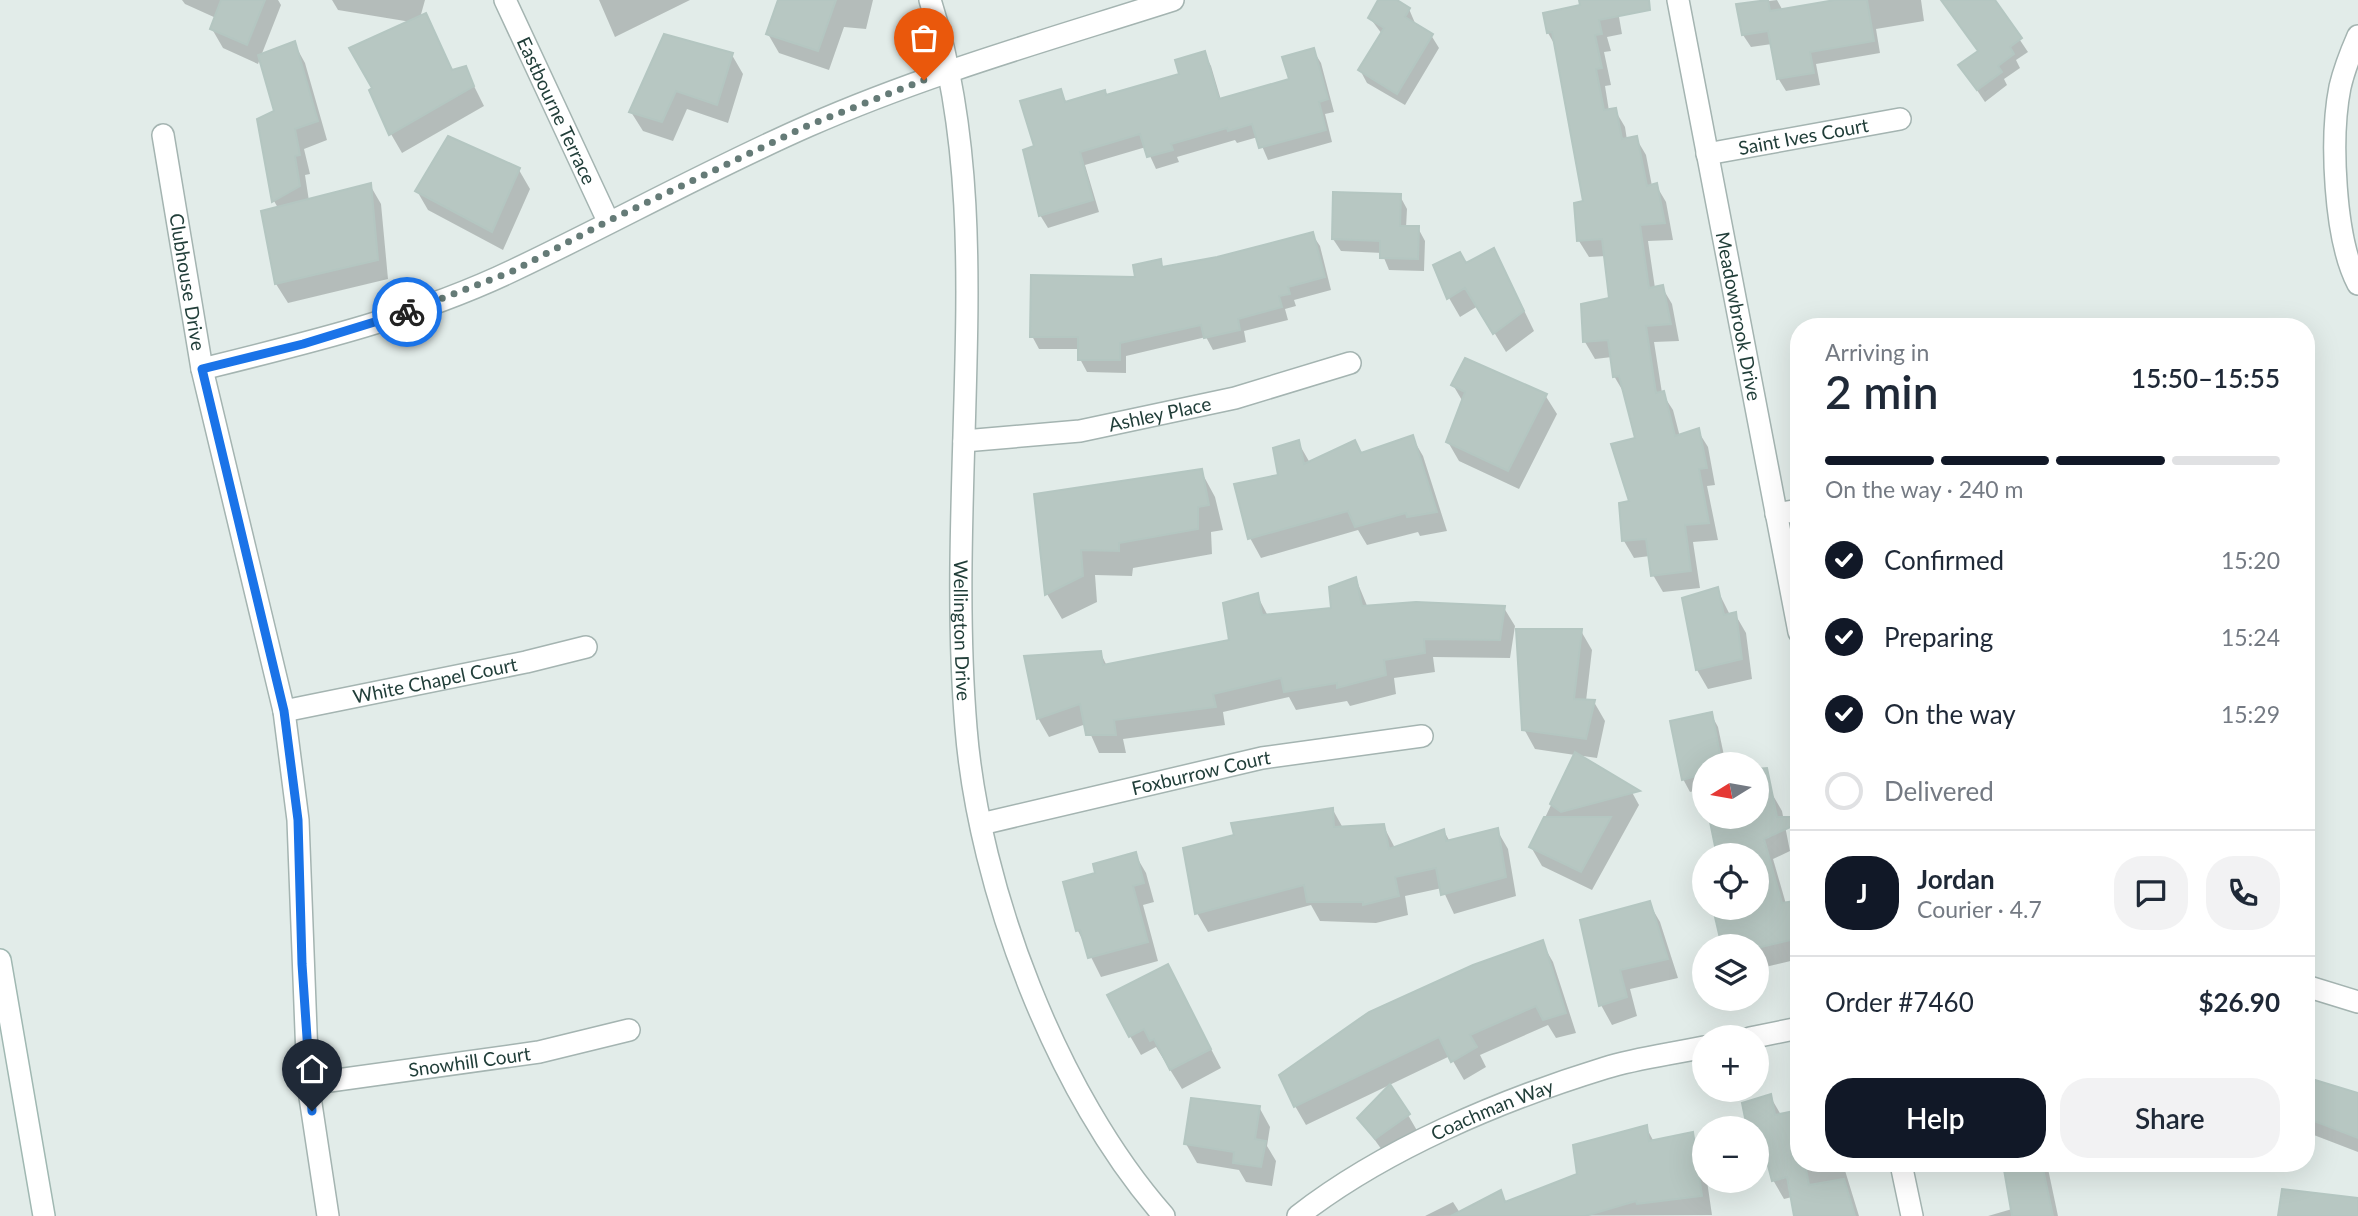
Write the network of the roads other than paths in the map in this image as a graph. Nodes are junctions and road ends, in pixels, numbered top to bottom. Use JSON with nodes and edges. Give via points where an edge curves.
{"nodes":[{"id":1,"x":505,"y":0,"type":"edge"},
{"id":2,"x":930,"y":0,"type":"edge"},
{"id":3,"x":1173,"y":0,"type":"edge"},
{"id":4,"x":1678,"y":0,"type":"edge"},
{"id":5,"x":2358,"y":36,"type":"edge"},
{"id":6,"x":947,"y":71,"type":"junction"},
{"id":7,"x":1900,"y":119,"type":"dead end"},
{"id":8,"x":163,"y":135,"type":"dead end"},
{"id":9,"x":1707,"y":154,"type":"junction"},
{"id":10,"x":608,"y":221,"type":"junction"},
{"id":11,"x":2358,"y":284,"type":"edge"},
{"id":12,"x":1350,"y":363,"type":"dead end"},
{"id":13,"x":202,"y":369,"type":"junction"},
{"id":14,"x":964,"y":441,"type":"junction"},
{"id":15,"x":1790,"y":512,"type":"edge"},
{"id":16,"x":1776,"y":514,"type":"junction"},
{"id":17,"x":1790,"y":586,"type":"edge"},
{"id":18,"x":586,"y":647,"type":"dead end"},
{"id":19,"x":284,"y":711,"type":"junction"},
{"id":20,"x":1422,"y":736,"type":"dead end"},
{"id":21,"x":981,"y":824,"type":"junction"},
{"id":22,"x":0,"y":960,"type":"edge"},
{"id":23,"x":2315,"y":989,"type":"edge"},
{"id":24,"x":2358,"y":1002,"type":"edge"},
{"id":25,"x":629,"y":1030,"type":"dead end"},
{"id":26,"x":1790,"y":1030,"type":"edge"},
{"id":27,"x":1769,"y":1034,"type":"edge"},
{"id":28,"x":1692,"y":1050,"type":"edge"},
{"id":29,"x":308,"y":1084,"type":"junction"},
{"id":30,"x":1904,"y":1172,"type":"edge"},
{"id":31,"x":44,"y":1216,"type":"edge"},
{"id":32,"x":328,"y":1216,"type":"edge"},
{"id":33,"x":1164,"y":1216,"type":"edge"},
{"id":34,"x":1298,"y":1216,"type":"edge"},
{"id":35,"x":1912,"y":1216,"type":"edge"}],
"edges":[{"from":1,"to":10,"type":"street","name":"Eastbourne Terrace"},
{"from":2,"to":6,"type":"street","name":"Wellington Drive"},
{"from":3,"to":6,"type":"street"},
{"from":4,"to":9,"type":"street","name":"Meadowbrook Drive"},
{"from":5,"to":11,"type":"street","via":[[2340,87],[2335,183]]},
{"from":6,"to":10,"type":"street","via":[[809,125]]},
{"from":6,"to":14,"type":"street","name":"Wellington Drive","via":[[967,216]]},
{"from":7,"to":9,"type":"street","name":"Saint Ives Court"},
{"from":8,"to":13,"type":"street","name":"Clubhouse Drive"},
{"from":9,"to":16,"type":"street","name":"Meadowbrook Drive"},
{"from":10,"to":13,"type":"street","via":[[513,271],[404,313]]},
{"from":12,"to":14,"type":"street","name":"Ashley Place","via":[[1235,398],[1093,428]]},
{"from":13,"to":19,"type":"street","name":"Clubhouse Drive"},
{"from":14,"to":21,"type":"street","name":"Wellington Drive","via":[[962,643],[966,731]]},
{"from":15,"to":16,"type":"street"},
{"from":16,"to":17,"type":"street","name":"Meadowbrook Drive"},
{"from":18,"to":19,"type":"street","name":"White Chapel Court"},
{"from":19,"to":29,"type":"street","name":"Clubhouse Drive","via":[[298,820]]},
{"from":20,"to":21,"type":"street","name":"Foxburrow Court","via":[[1262,758]]},
{"from":21,"to":33,"type":"street","name":"Wellington Drive","via":[[1010,936],[1053,1040],[1099,1127]]},
{"from":22,"to":31,"type":"street"},
{"from":23,"to":24,"type":"street"},
{"from":25,"to":29,"type":"street","name":"Snowhill Court","via":[[539,1052]]},
{"from":26,"to":27,"type":"street"},
{"from":28,"to":34,"type":"street","name":"Coachman Way","via":[[1606,1068],[1511,1102],[1417,1143],[1330,1191]]},
{"from":29,"to":32,"type":"street","name":"Clubhouse Drive"},
{"from":30,"to":35,"type":"street"}]}
